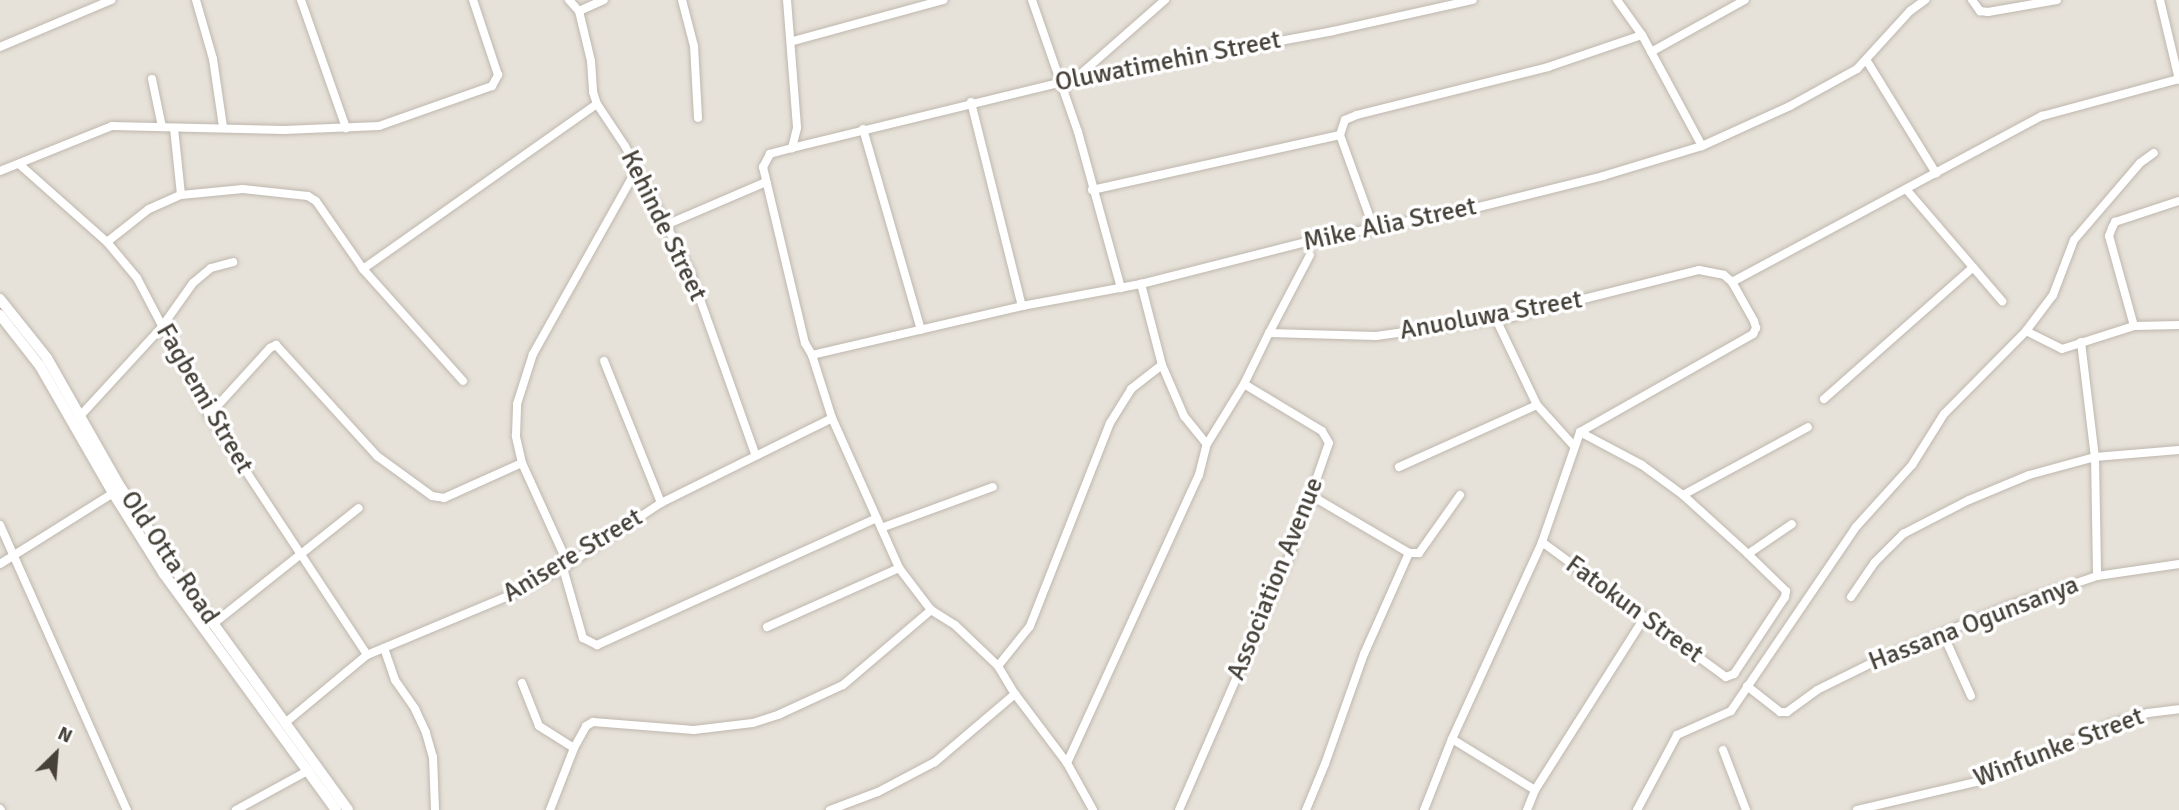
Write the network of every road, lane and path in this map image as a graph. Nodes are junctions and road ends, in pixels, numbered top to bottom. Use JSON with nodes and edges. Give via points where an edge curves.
{"nodes":[{"id":1,"x":111,"y":0,"type":"edge"},
{"id":2,"x":196,"y":0,"type":"edge"},
{"id":3,"x":301,"y":0,"type":"edge"},
{"id":4,"x":473,"y":0,"type":"edge"},
{"id":5,"x":569,"y":0,"type":"edge"},
{"id":6,"x":604,"y":0,"type":"edge"},
{"id":7,"x":681,"y":0,"type":"edge"},
{"id":8,"x":787,"y":0,"type":"edge"},
{"id":9,"x":943,"y":0,"type":"edge"},
{"id":10,"x":1032,"y":0,"type":"edge"},
{"id":11,"x":1165,"y":0,"type":"edge"},
{"id":12,"x":1473,"y":0,"type":"edge"},
{"id":13,"x":1616,"y":0,"type":"edge"},
{"id":14,"x":1745,"y":0,"type":"edge"},
{"id":15,"x":1925,"y":0,"type":"edge"},
{"id":16,"x":1972,"y":0,"type":"edge"},
{"id":17,"x":2057,"y":0,"type":"edge"},
{"id":18,"x":2160,"y":0,"type":"edge"},
{"id":19,"x":579,"y":11,"type":"junction"},
{"id":20,"x":1642,"y":35,"type":"junction"},
{"id":21,"x":793,"y":41,"type":"junction"},
{"id":22,"x":0,"y":47,"type":"edge"},
{"id":23,"x":1651,"y":52,"type":"junction"},
{"id":24,"x":1867,"y":61,"type":"junction"},
{"id":25,"x":152,"y":79,"type":"dead end"},
{"id":26,"x":1075,"y":79,"type":"junction"},
{"id":27,"x":2179,"y":79,"type":"edge"},
{"id":28,"x":1060,"y":83,"type":"junction"},
{"id":29,"x":971,"y":102,"type":"junction"},
{"id":30,"x":597,"y":104,"type":"junction"},
{"id":31,"x":698,"y":118,"type":"dead end"},
{"id":32,"x":162,"y":127,"type":"junction"},
{"id":33,"x":223,"y":127,"type":"junction"},
{"id":34,"x":174,"y":128,"type":"junction"},
{"id":35,"x":346,"y":128,"type":"junction"},
{"id":36,"x":863,"y":129,"type":"junction"},
{"id":37,"x":1340,"y":135,"type":"junction"},
{"id":38,"x":1702,"y":146,"type":"junction"},
{"id":39,"x":792,"y":148,"type":"junction"},
{"id":40,"x":2154,"y":153,"type":"dead end"},
{"id":41,"x":19,"y":164,"type":"junction"},
{"id":42,"x":637,"y":169,"type":"junction"},
{"id":43,"x":0,"y":171,"type":"edge"},
{"id":44,"x":1936,"y":173,"type":"junction"},
{"id":45,"x":766,"y":182,"type":"junction"},
{"id":46,"x":1906,"y":189,"type":"junction"},
{"id":47,"x":1092,"y":190,"type":"junction"},
{"id":48,"x":181,"y":195,"type":"junction"},
{"id":49,"x":2179,"y":201,"type":"edge"},
{"id":50,"x":668,"y":224,"type":"junction"},
{"id":51,"x":1374,"y":229,"type":"junction"},
{"id":52,"x":107,"y":242,"type":"junction"},
{"id":53,"x":1310,"y":255,"type":"dead end"},
{"id":54,"x":233,"y":262,"type":"dead end"},
{"id":55,"x":1973,"y":267,"type":"junction"},
{"id":56,"x":363,"y":269,"type":"junction"},
{"id":57,"x":1732,"y":282,"type":"junction"},
{"id":58,"x":1141,"y":284,"type":"junction"},
{"id":59,"x":1121,"y":288,"type":"junction"},
{"id":60,"x":0,"y":299,"type":"edge"},
{"id":61,"x":2002,"y":301,"type":"dead end"},
{"id":62,"x":1022,"y":306,"type":"junction"},
{"id":63,"x":0,"y":315,"type":"edge"},
{"id":64,"x":1495,"y":317,"type":"junction"},
{"id":65,"x":2179,"y":325,"type":"edge"},
{"id":66,"x":2134,"y":326,"type":"junction"},
{"id":67,"x":162,"y":328,"type":"junction"},
{"id":68,"x":920,"y":330,"type":"junction"},
{"id":69,"x":2026,"y":331,"type":"junction"},
{"id":70,"x":1269,"y":333,"type":"junction"},
{"id":71,"x":2081,"y":342,"type":"junction"},
{"id":72,"x":812,"y":355,"type":"junction"},
{"id":73,"x":604,"y":361,"type":"dead end"},
{"id":74,"x":1162,"y":365,"type":"junction"},
{"id":75,"x":463,"y":382,"type":"dead end"},
{"id":76,"x":1244,"y":384,"type":"junction"},
{"id":77,"x":1824,"y":399,"type":"dead end"},
{"id":78,"x":1537,"y":405,"type":"junction"},
{"id":79,"x":81,"y":415,"type":"junction"},
{"id":80,"x":208,"y":415,"type":"junction"},
{"id":81,"x":832,"y":418,"type":"junction"},
{"id":82,"x":1808,"y":427,"type":"dead end"},
{"id":83,"x":1580,"y":432,"type":"junction"},
{"id":84,"x":1207,"y":444,"type":"junction"},
{"id":85,"x":1573,"y":445,"type":"junction"},
{"id":86,"x":2179,"y":450,"type":"edge"},
{"id":87,"x":756,"y":456,"type":"junction"},
{"id":88,"x":2095,"y":457,"type":"junction"},
{"id":89,"x":522,"y":463,"type":"junction"},
{"id":90,"x":1399,"y":467,"type":"dead end"},
{"id":91,"x":992,"y":487,"type":"dead end"},
{"id":92,"x":113,"y":493,"type":"junction"},
{"id":93,"x":1460,"y":495,"type":"dead end"},
{"id":94,"x":1683,"y":495,"type":"junction"},
{"id":95,"x":1312,"y":496,"type":"junction"},
{"id":96,"x":661,"y":503,"type":"junction"},
{"id":97,"x":359,"y":508,"type":"dead end"},
{"id":98,"x":877,"y":518,"type":"junction"},
{"id":99,"x":1793,"y":524,"type":"dead end"},
{"id":100,"x":0,"y":525,"type":"edge"},
{"id":101,"x":881,"y":528,"type":"junction"},
{"id":102,"x":1542,"y":542,"type":"junction"},
{"id":103,"x":1409,"y":553,"type":"junction"},
{"id":104,"x":1748,"y":554,"type":"junction"},
{"id":105,"x":301,"y":556,"type":"junction"},
{"id":106,"x":14,"y":557,"type":"junction"},
{"id":107,"x":0,"y":564,"type":"edge"},
{"id":108,"x":2179,"y":564,"type":"edge"},
{"id":109,"x":565,"y":566,"type":"junction"},
{"id":110,"x":899,"y":568,"type":"junction"},
{"id":111,"x":2097,"y":576,"type":"junction"},
{"id":112,"x":184,"y":593,"type":"junction"},
{"id":113,"x":1851,"y":597,"type":"dead end"},
{"id":114,"x":931,"y":610,"type":"junction"},
{"id":115,"x":1644,"y":618,"type":"junction"},
{"id":116,"x":213,"y":624,"type":"junction"},
{"id":117,"x":767,"y":626,"type":"dead end"},
{"id":118,"x":1943,"y":634,"type":"junction"},
{"id":119,"x":384,"y":648,"type":"junction"},
{"id":120,"x":367,"y":655,"type":"junction"},
{"id":121,"x":998,"y":666,"type":"junction"},
{"id":122,"x":522,"y":683,"type":"dead end"},
{"id":123,"x":1746,"y":686,"type":"junction"},
{"id":124,"x":1015,"y":694,"type":"junction"},
{"id":125,"x":1971,"y":696,"type":"dead end"},
{"id":126,"x":2179,"y":709,"type":"edge"},
{"id":127,"x":285,"y":723,"type":"junction"},
{"id":128,"x":1452,"y":739,"type":"junction"},
{"id":129,"x":574,"y":748,"type":"junction"},
{"id":130,"x":1724,"y":750,"type":"dead end"},
{"id":131,"x":1067,"y":763,"type":"junction"},
{"id":132,"x":309,"y":770,"type":"junction"},
{"id":133,"x":1535,"y":789,"type":"junction"},
{"id":134,"x":127,"y":810,"type":"edge"},
{"id":135,"x":236,"y":810,"type":"edge"},
{"id":136,"x":336,"y":810,"type":"edge"},
{"id":137,"x":348,"y":810,"type":"edge"},
{"id":138,"x":435,"y":810,"type":"edge"},
{"id":139,"x":550,"y":810,"type":"edge"},
{"id":140,"x":830,"y":810,"type":"edge"},
{"id":141,"x":1093,"y":810,"type":"edge"},
{"id":142,"x":1179,"y":810,"type":"edge"},
{"id":143,"x":1306,"y":810,"type":"edge"},
{"id":144,"x":1424,"y":810,"type":"edge"},
{"id":145,"x":1527,"y":810,"type":"edge"},
{"id":146,"x":1637,"y":810,"type":"edge"},
{"id":147,"x":1746,"y":810,"type":"edge"},
{"id":148,"x":1857,"y":810,"type":"edge"}],
"edges":[{"from":1,"to":22,"type":"street"},
{"from":2,"to":33,"type":"street"},
{"from":3,"to":35,"type":"street"},
{"from":4,"to":35,"type":"street","via":[[498,75],[492,86],[390,123]]},
{"from":5,"to":19,"type":"street","name":"Kehinde Street"},
{"from":6,"to":19,"type":"street"},
{"from":7,"to":31,"type":"street","via":[[694,46]]},
{"from":8,"to":21,"type":"street"},
{"from":9,"to":21,"type":"street"},
{"from":10,"to":28,"type":"street"},
{"from":11,"to":26,"type":"street"},
{"from":12,"to":26,"type":"street","name":"Oluwatimehin Street"},
{"from":13,"to":20,"type":"street"},
{"from":14,"to":23,"type":"street"},
{"from":15,"to":24,"type":"street","name":"Mike Alia Street"},
{"from":16,"to":17,"type":"street","via":[[1980,11],[1988,12]]},
{"from":18,"to":27,"type":"street"},
{"from":19,"to":30,"type":"street","name":"Kehinde Street"},
{"from":20,"to":23,"type":"street"},
{"from":20,"to":37,"type":"street","via":[[1556,65],[1357,115],[1345,121]]},
{"from":21,"to":39,"type":"street","via":[[798,116]]},
{"from":23,"to":38,"type":"street"},
{"from":24,"to":38,"type":"street","name":"Mike Alia Street","via":[[1790,106]]},
{"from":24,"to":44,"type":"street"},
{"from":25,"to":32,"type":"street"},
{"from":26,"to":28,"type":"street","name":"Oluwatimehin Street"},
{"from":27,"to":44,"type":"street","via":[[2042,116]]},
{"from":28,"to":29,"type":"street","name":"Oluwatimehin Street"},
{"from":28,"to":47,"type":"street"},
{"from":29,"to":36,"type":"street","name":"Oluwatimehin Street"},
{"from":29,"to":62,"type":"street"},
{"from":30,"to":42,"type":"street","name":"Kehinde Street"},
{"from":30,"to":56,"type":"street"},
{"from":32,"to":34,"type":"street"},
{"from":32,"to":41,"type":"street","via":[[112,125]]},
{"from":33,"to":34,"type":"street"},
{"from":33,"to":35,"type":"street"},
{"from":34,"to":48,"type":"street"},
{"from":36,"to":39,"type":"street","name":"Oluwatimehin Street"},
{"from":36,"to":68,"type":"street"},
{"from":37,"to":47,"type":"street"},
{"from":37,"to":51,"type":"street"},
{"from":38,"to":51,"type":"street","name":"Mike Alia Street","via":[[1603,176]]},
{"from":39,"to":45,"type":"street","name":"Oluwatimehin Street","via":[[765,160]]},
{"from":40,"to":69,"type":"street","via":[[2140,163],[2074,240],[2053,295]]},
{"from":41,"to":43,"type":"street"},
{"from":41,"to":52,"type":"street","name":"Fagbemi Street"},
{"from":42,"to":50,"type":"street","name":"Kehinde Street"},
{"from":42,"to":89,"type":"street","via":[[533,354],[515,419]]},
{"from":44,"to":46,"type":"street"},
{"from":45,"to":50,"type":"street"},
{"from":45,"to":72,"type":"street","via":[[805,343]]},
{"from":46,"to":55,"type":"street"},
{"from":46,"to":57,"type":"street"},
{"from":47,"to":59,"type":"street"},
{"from":48,"to":52,"type":"street","via":[[149,209]]},
{"from":48,"to":56,"type":"street","via":[[243,189],[308,196]]},
{"from":49,"to":66,"type":"street","via":[[2115,222],[2109,236]]},
{"from":50,"to":87,"type":"street","name":"Kehinde Street","via":[[690,271]]},
{"from":51,"to":58,"type":"street","name":"Mike Alia Street"},
{"from":52,"to":67,"type":"street","name":"Fagbemi Street","via":[[137,278]]},
{"from":53,"to":70,"type":"street"},
{"from":54,"to":67,"type":"street","via":[[211,268],[193,283]]},
{"from":55,"to":61,"type":"street"},
{"from":55,"to":77,"type":"street"},
{"from":56,"to":75,"type":"street"},
{"from":57,"to":64,"type":"street","name":"Anuoluwa Street","via":[[1724,275],[1699,270],[1512,317]]},
{"from":57,"to":83,"type":"street","via":[[1754,321],[1754,334]]},
{"from":58,"to":59,"type":"street","name":"Mike Alia Street"},
{"from":58,"to":74,"type":"street"},
{"from":59,"to":62,"type":"street","name":"Mike Alia Street"},
{"from":60,"to":79,"type":"street","name":"Old Otta Road","via":[[47,358]]},
{"from":62,"to":68,"type":"street","name":"Mike Alia Street"},
{"from":63,"to":92,"type":"street","name":"Old Otta Road","via":[[40,366]]},
{"from":64,"to":70,"type":"street","name":"Anuoluwa Street","via":[[1376,337]]},
{"from":64,"to":78,"type":"street"},
{"from":65,"to":66,"type":"street"},
{"from":66,"to":71,"type":"street"},
{"from":67,"to":79,"type":"street"},
{"from":67,"to":80,"type":"street","name":"Fagbemi Street"},
{"from":68,"to":72,"type":"street","name":"Mike Alia Street"},
{"from":69,"to":71,"type":"street","via":[[2062,349]]},
{"from":69,"to":123,"type":"street","via":[[1944,414],[1912,465],[1856,527]]},
{"from":70,"to":76,"type":"street"},
{"from":71,"to":88,"type":"street"},
{"from":72,"to":81,"type":"street"},
{"from":73,"to":96,"type":"street"},
{"from":74,"to":84,"type":"street","via":[[1184,416]]},
{"from":74,"to":121,"type":"street","via":[[1131,389],[1110,423],[1030,626]]},
{"from":76,"to":84,"type":"street"},
{"from":76,"to":95,"type":"street","name":"Association Avenue","via":[[1322,431],[1329,443]]},
{"from":78,"to":85,"type":"street"},
{"from":78,"to":90,"type":"street"},
{"from":79,"to":112,"type":"street","name":"Old Otta Road"},
{"from":80,"to":89,"type":"street","via":[[276,345],[377,456],[432,496],[444,498]]},
{"from":80,"to":105,"type":"street","name":"Fagbemi Street"},
{"from":81,"to":87,"type":"street","name":"Anisere Street"},
{"from":81,"to":98,"type":"street"},
{"from":82,"to":94,"type":"street"},
{"from":83,"to":85,"type":"street"},
{"from":83,"to":94,"type":"street","via":[[1617,449]]},
{"from":84,"to":131,"type":"street","via":[[1199,475]]},
{"from":85,"to":102,"type":"street"},
{"from":86,"to":88,"type":"street"},
{"from":87,"to":96,"type":"street","name":"Anisere Street"},
{"from":88,"to":111,"type":"street"},
{"from":88,"to":113,"type":"street","via":[[2029,475],[1903,534],[1875,562]]},
{"from":89,"to":109,"type":"street"},
{"from":91,"to":101,"type":"street"},
{"from":92,"to":106,"type":"street"},
{"from":92,"to":112,"type":"street","name":"Old Otta Road"},
{"from":93,"to":103,"type":"street","via":[[1419,553]]},
{"from":94,"to":104,"type":"street"},
{"from":95,"to":103,"type":"street"},
{"from":95,"to":142,"type":"street","name":"Association Avenue"},
{"from":96,"to":109,"type":"street","name":"Anisere Street"},
{"from":97,"to":105,"type":"street"},
{"from":98,"to":101,"type":"street"},
{"from":98,"to":109,"type":"street","via":[[597,645],[583,638]]},
{"from":99,"to":104,"type":"street"},
{"from":100,"to":106,"type":"street"},
{"from":101,"to":110,"type":"street"},
{"from":102,"to":115,"type":"street","name":"Fatokun Street"},
{"from":102,"to":128,"type":"street"},
{"from":103,"to":143,"type":"street","via":[[1364,654]]},
{"from":104,"to":115,"type":"street","name":"Fatokun Street","via":[[1786,591],[1734,674],[1726,677]]},
{"from":105,"to":116,"type":"street"},
{"from":105,"to":120,"type":"street","name":"Fagbemi Street"},
{"from":106,"to":107,"type":"street"},
{"from":106,"to":134,"type":"street"},
{"from":108,"to":111,"type":"street","name":"Hassana Ogunsanya"},
{"from":109,"to":119,"type":"street","name":"Anisere Street","via":[[508,596]]},
{"from":110,"to":114,"type":"street"},
{"from":110,"to":117,"type":"street"},
{"from":111,"to":118,"type":"street","name":"Hassana Ogunsanya"},
{"from":112,"to":116,"type":"street","name":"Old Otta Road"},
{"from":112,"to":132,"type":"street","name":"Old Otta Road"},
{"from":114,"to":121,"type":"street","via":[[955,625]]},
{"from":114,"to":129,"type":"street","via":[[843,685],[780,714],[753,723],[694,730],[593,722]]},
{"from":115,"to":133,"type":"street"},
{"from":116,"to":127,"type":"street","name":"Old Otta Road"},
{"from":118,"to":123,"type":"street","name":"Hassana Ogunsanya","via":[[1816,690],[1787,712],[1780,712]]},
{"from":118,"to":125,"type":"street"},
{"from":119,"to":120,"type":"street","name":"Anisere Street"},
{"from":119,"to":138,"type":"street","via":[[395,680],[426,733],[433,757]]},
{"from":120,"to":127,"type":"street","name":"Anisere Street"},
{"from":121,"to":124,"type":"street"},
{"from":122,"to":129,"type":"street","via":[[539,726]]},
{"from":123,"to":146,"type":"street","via":[[1731,711],[1676,735]]},
{"from":124,"to":131,"type":"street"},
{"from":124,"to":140,"type":"street","via":[[957,746],[910,777]]},
{"from":126,"to":148,"type":"street","name":"Winfunke Street","via":[[2113,723],[1976,782]]},
{"from":127,"to":137,"type":"street","name":"Old Otta Road"},
{"from":128,"to":133,"type":"street"},
{"from":128,"to":144,"type":"street"},
{"from":129,"to":139,"type":"street"},
{"from":130,"to":147,"type":"street"},
{"from":131,"to":141,"type":"street"},
{"from":132,"to":135,"type":"street"},
{"from":132,"to":136,"type":"street","name":"Old Otta Road"},
{"from":133,"to":145,"type":"street"}]}
